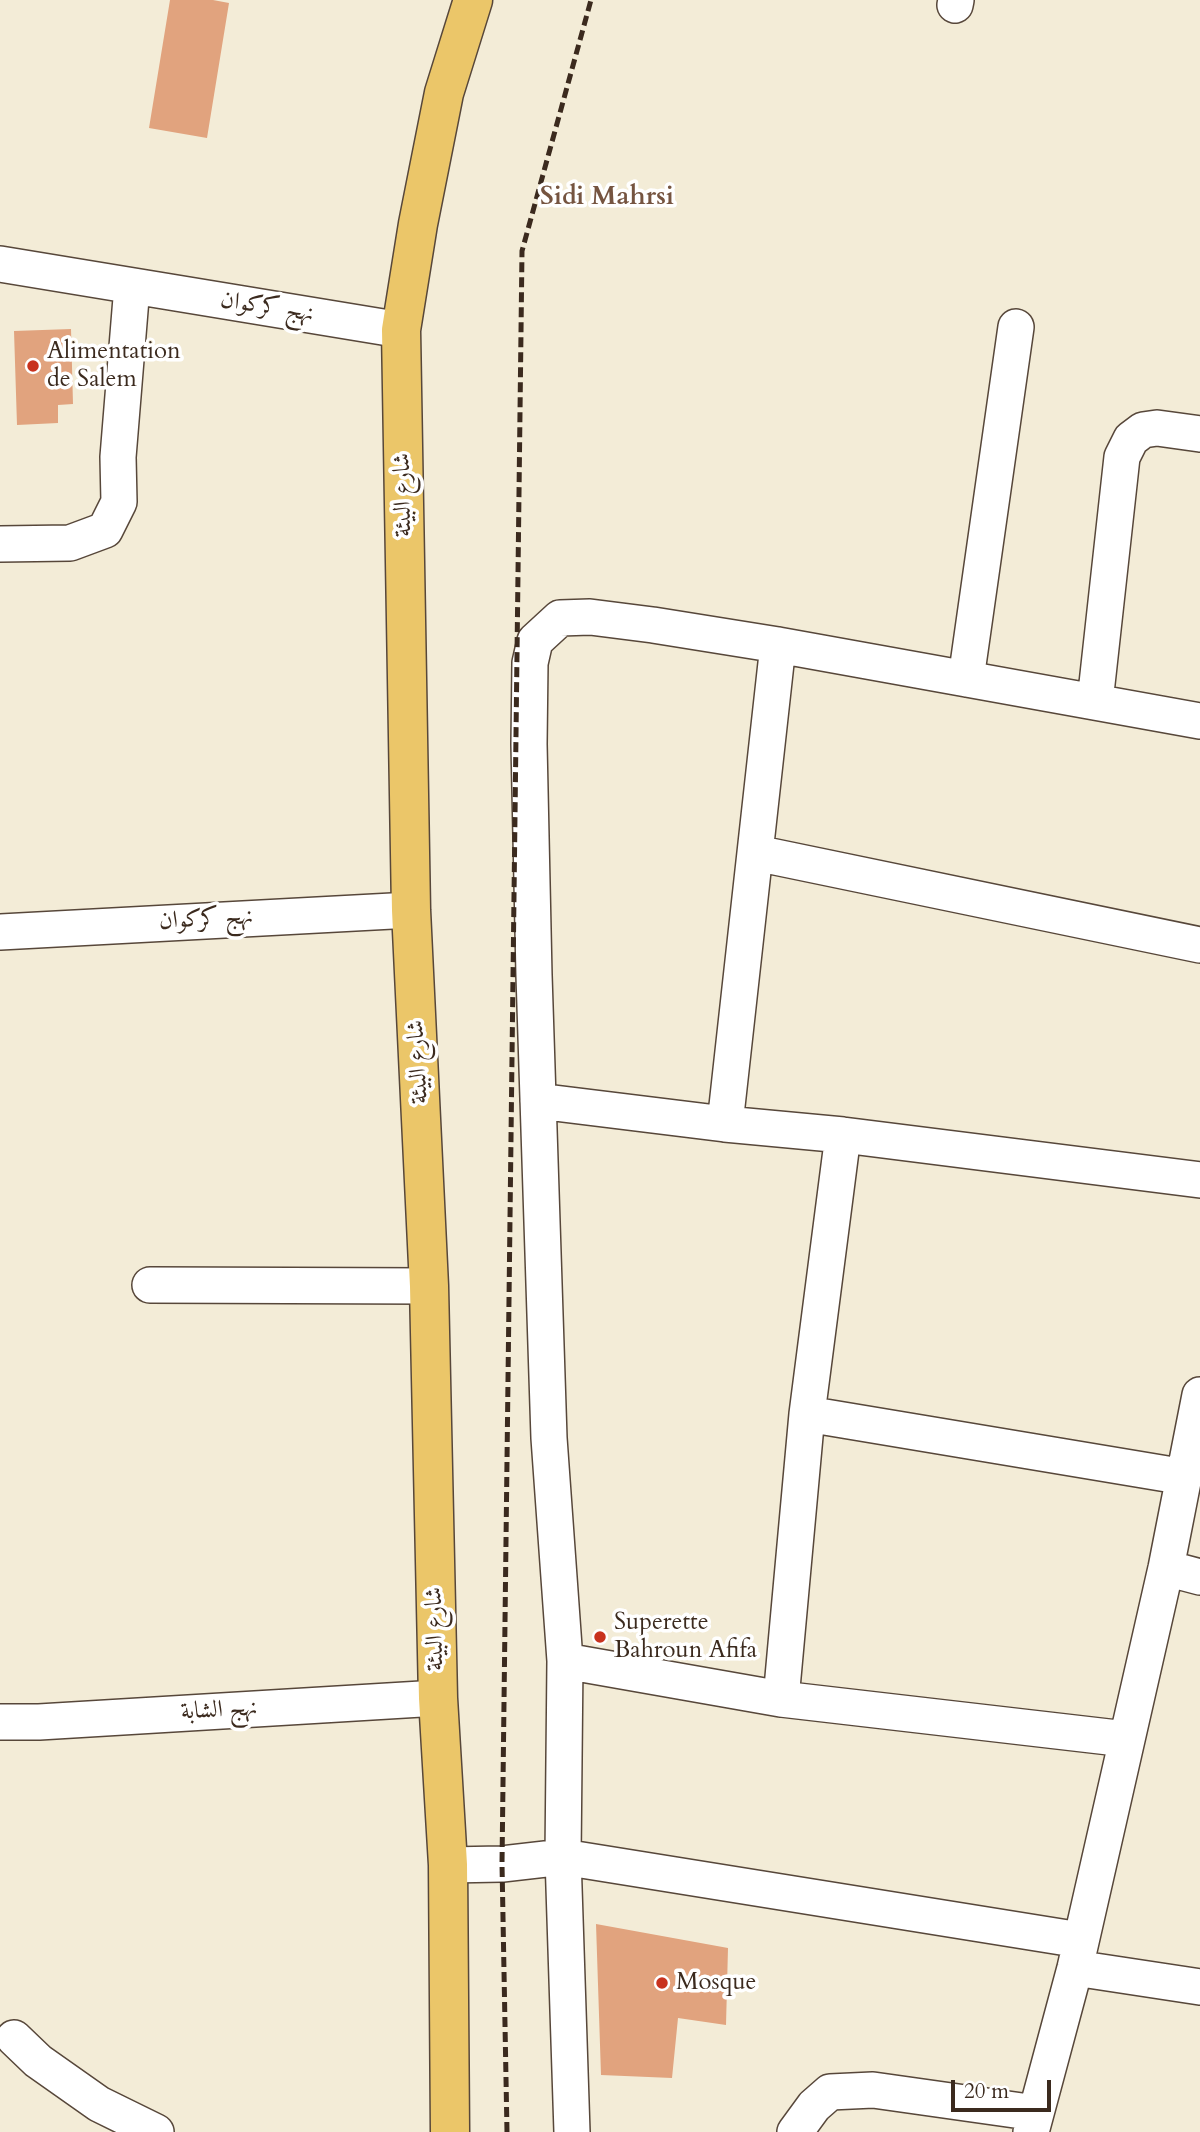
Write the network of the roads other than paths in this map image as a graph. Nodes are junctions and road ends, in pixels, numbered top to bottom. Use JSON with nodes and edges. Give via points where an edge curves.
{"nodes":[{"id":1,"x":473,"y":0,"type":"edge"},
{"id":2,"x":0,"y":264,"type":"edge"},
{"id":3,"x":132,"y":286,"type":"junction"},
{"id":4,"x":1016,"y":327,"type":"dead end"},
{"id":5,"x":401,"y":330,"type":"junction"},
{"id":6,"x":1200,"y":434,"type":"edge"},
{"id":7,"x":0,"y":544,"type":"edge"},
{"id":8,"x":778,"y":645,"type":"junction"},
{"id":9,"x":966,"y":679,"type":"junction"},
{"id":10,"x":1095,"y":702,"type":"junction"},
{"id":11,"x":1200,"y":721,"type":"edge"},
{"id":12,"x":756,"y":853,"type":"junction"},
{"id":13,"x":411,"y":910,"type":"junction"},
{"id":14,"x":0,"y":932,"type":"edge"},
{"id":15,"x":1200,"y":945,"type":"edge"},
{"id":16,"x":538,"y":1101,"type":"junction"},
{"id":17,"x":725,"y":1124,"type":"junction"},
{"id":18,"x":843,"y":1135,"type":"junction"},
{"id":19,"x":1200,"y":1180,"type":"edge"},
{"id":20,"x":150,"y":1285,"type":"dead end"},
{"id":21,"x":429,"y":1286,"type":"junction"},
{"id":22,"x":1200,"y":1395,"type":"edge"},
{"id":23,"x":807,"y":1414,"type":"junction"},
{"id":24,"x":1185,"y":1477,"type":"junction"},
{"id":25,"x":1166,"y":1568,"type":"junction"},
{"id":26,"x":1200,"y":1577,"type":"edge"},
{"id":27,"x":565,"y":1661,"type":"junction"},
{"id":28,"x":438,"y":1698,"type":"junction"},
{"id":29,"x":781,"y":1699,"type":"junction"},
{"id":30,"x":0,"y":1721,"type":"edge"},
{"id":31,"x":1126,"y":1739,"type":"junction"},
{"id":32,"x":563,"y":1857,"type":"junction"},
{"id":33,"x":448,"y":1865,"type":"junction"},
{"id":34,"x":1077,"y":1954,"type":"junction"},
{"id":35,"x":1200,"y":1987,"type":"edge"},
{"id":36,"x":14,"y":2038,"type":"dead end"},
{"id":37,"x":1033,"y":2122,"type":"edge"},
{"id":38,"x":156,"y":2132,"type":"edge"},
{"id":39,"x":450,"y":2132,"type":"edge"},
{"id":40,"x":572,"y":2132,"type":"edge"},
{"id":41,"x":795,"y":2132,"type":"edge"}],
"edges":[{"from":1,"to":5,"type":"main road","name":"شارع البيئة","via":[[444,93]]},
{"from":2,"to":3,"type":"street","name":"نهج كركوان"},
{"from":3,"to":5,"type":"street","name":"نهج كركوان"},
{"from":3,"to":7,"type":"street","via":[[118,457],[119,502],[105,530],[70,542]]},
{"from":4,"to":9,"type":"street"},
{"from":5,"to":13,"type":"main road","name":"شارع البيئة"},
{"from":6,"to":10,"type":"street","via":[[1143,430],[1131,439],[1122,457]]},
{"from":8,"to":9,"type":"street"},
{"from":8,"to":12,"type":"street"},
{"from":8,"to":16,"type":"street","via":[[590,617],[560,618],[535,641],[530,663],[529,744]]},
{"from":9,"to":10,"type":"street"},
{"from":10,"to":11,"type":"street"},
{"from":12,"to":15,"type":"street"},
{"from":12,"to":17,"type":"street"},
{"from":13,"to":14,"type":"street","name":"نهج كركوان"},
{"from":13,"to":21,"type":"main road","name":"شارع البيئة"},
{"from":16,"to":17,"type":"street"},
{"from":16,"to":27,"type":"street","via":[[549,1438]]},
{"from":17,"to":18,"type":"street"},
{"from":18,"to":19,"type":"street"},
{"from":18,"to":23,"type":"street"},
{"from":20,"to":21,"type":"street"},
{"from":21,"to":28,"type":"main road","name":"شارع البيئة"},
{"from":22,"to":24,"type":"street"},
{"from":23,"to":24,"type":"street"},
{"from":23,"to":29,"type":"street"},
{"from":24,"to":25,"type":"street"},
{"from":25,"to":26,"type":"street"},
{"from":25,"to":31,"type":"street"},
{"from":27,"to":29,"type":"street"},
{"from":27,"to":32,"type":"street"},
{"from":28,"to":30,"type":"street","name":"نهج الشابة"},
{"from":28,"to":33,"type":"main road","name":"شارع البيئة"},
{"from":29,"to":31,"type":"street"},
{"from":31,"to":34,"type":"street"},
{"from":32,"to":33,"type":"street"},
{"from":32,"to":34,"type":"street"},
{"from":32,"to":40,"type":"street"},
{"from":33,"to":39,"type":"main road","name":"شارع البيئة"},
{"from":34,"to":35,"type":"street"},
{"from":34,"to":37,"type":"street"},
{"from":36,"to":38,"type":"street","via":[[99,2104]]},
{"from":37,"to":41,"type":"street","via":[[873,2090],[830,2092]]}]}
